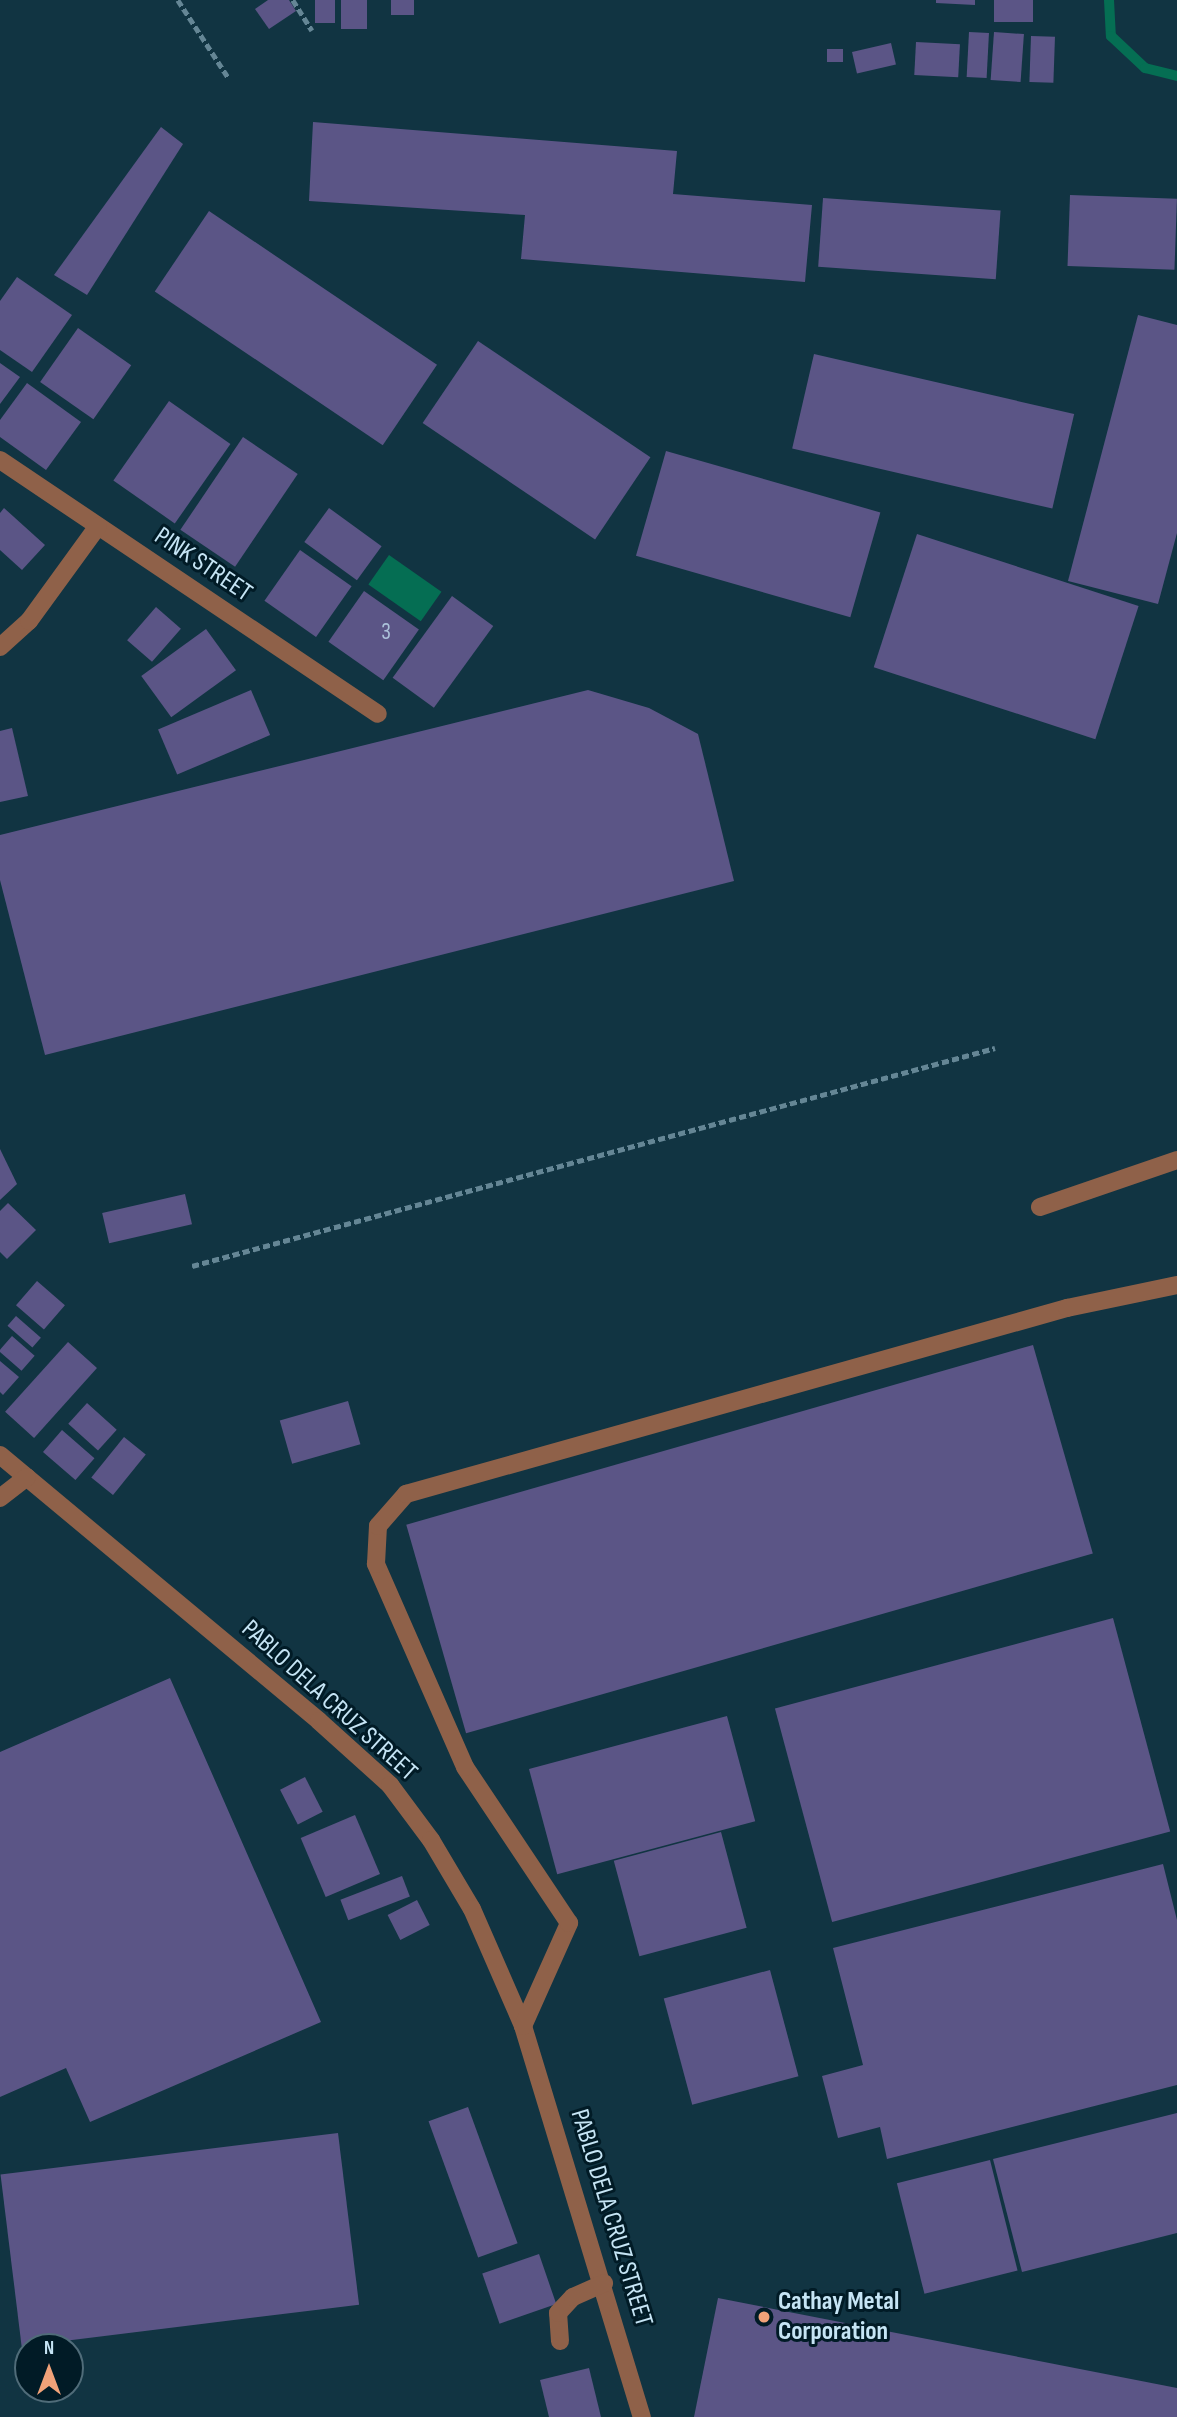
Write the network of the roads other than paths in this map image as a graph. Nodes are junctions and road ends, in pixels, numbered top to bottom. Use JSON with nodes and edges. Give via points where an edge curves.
{"nodes":[{"id":1,"x":0,"y":460,"type":"edge"},
{"id":2,"x":98,"y":526,"type":"junction"},
{"id":3,"x":0,"y":647,"type":"edge"},
{"id":4,"x":378,"y":714,"type":"dead end"},
{"id":5,"x":1177,"y":1160,"type":"edge"},
{"id":6,"x":1040,"y":1207,"type":"dead end"},
{"id":7,"x":1177,"y":1285,"type":"edge"},
{"id":8,"x":0,"y":1455,"type":"edge"},
{"id":9,"x":27,"y":1477,"type":"junction"},
{"id":10,"x":0,"y":1498,"type":"edge"},
{"id":11,"x":523,"y":2026,"type":"junction"},
{"id":12,"x":604,"y":2283,"type":"junction"},
{"id":13,"x":560,"y":2341,"type":"dead end"},
{"id":14,"x":642,"y":2417,"type":"edge"}],
"edges":[{"from":1,"to":2,"type":"street","name":"PINK STREET"},
{"from":2,"to":3,"type":"street","via":[[29,621]]},
{"from":2,"to":4,"type":"street","name":"PINK STREET"},
{"from":5,"to":6,"type":"street"},
{"from":7,"to":11,"type":"street","via":[[1067,1308],[406,1494],[378,1526],[376,1564],[465,1768],[569,1923]]},
{"from":8,"to":9,"type":"street","name":"PABLO DELA CRUZ STREET"},
{"from":9,"to":10,"type":"street"},
{"from":9,"to":11,"type":"street","name":"PABLO DELA CRUZ STREET","via":[[390,1785],[431,1840],[472,1909]]},
{"from":11,"to":12,"type":"street","name":"PABLO DELA CRUZ STREET"},
{"from":12,"to":13,"type":"street","via":[[573,2297],[558,2313]]},
{"from":12,"to":14,"type":"street","name":"PABLO DELA CRUZ STREET"}]}
